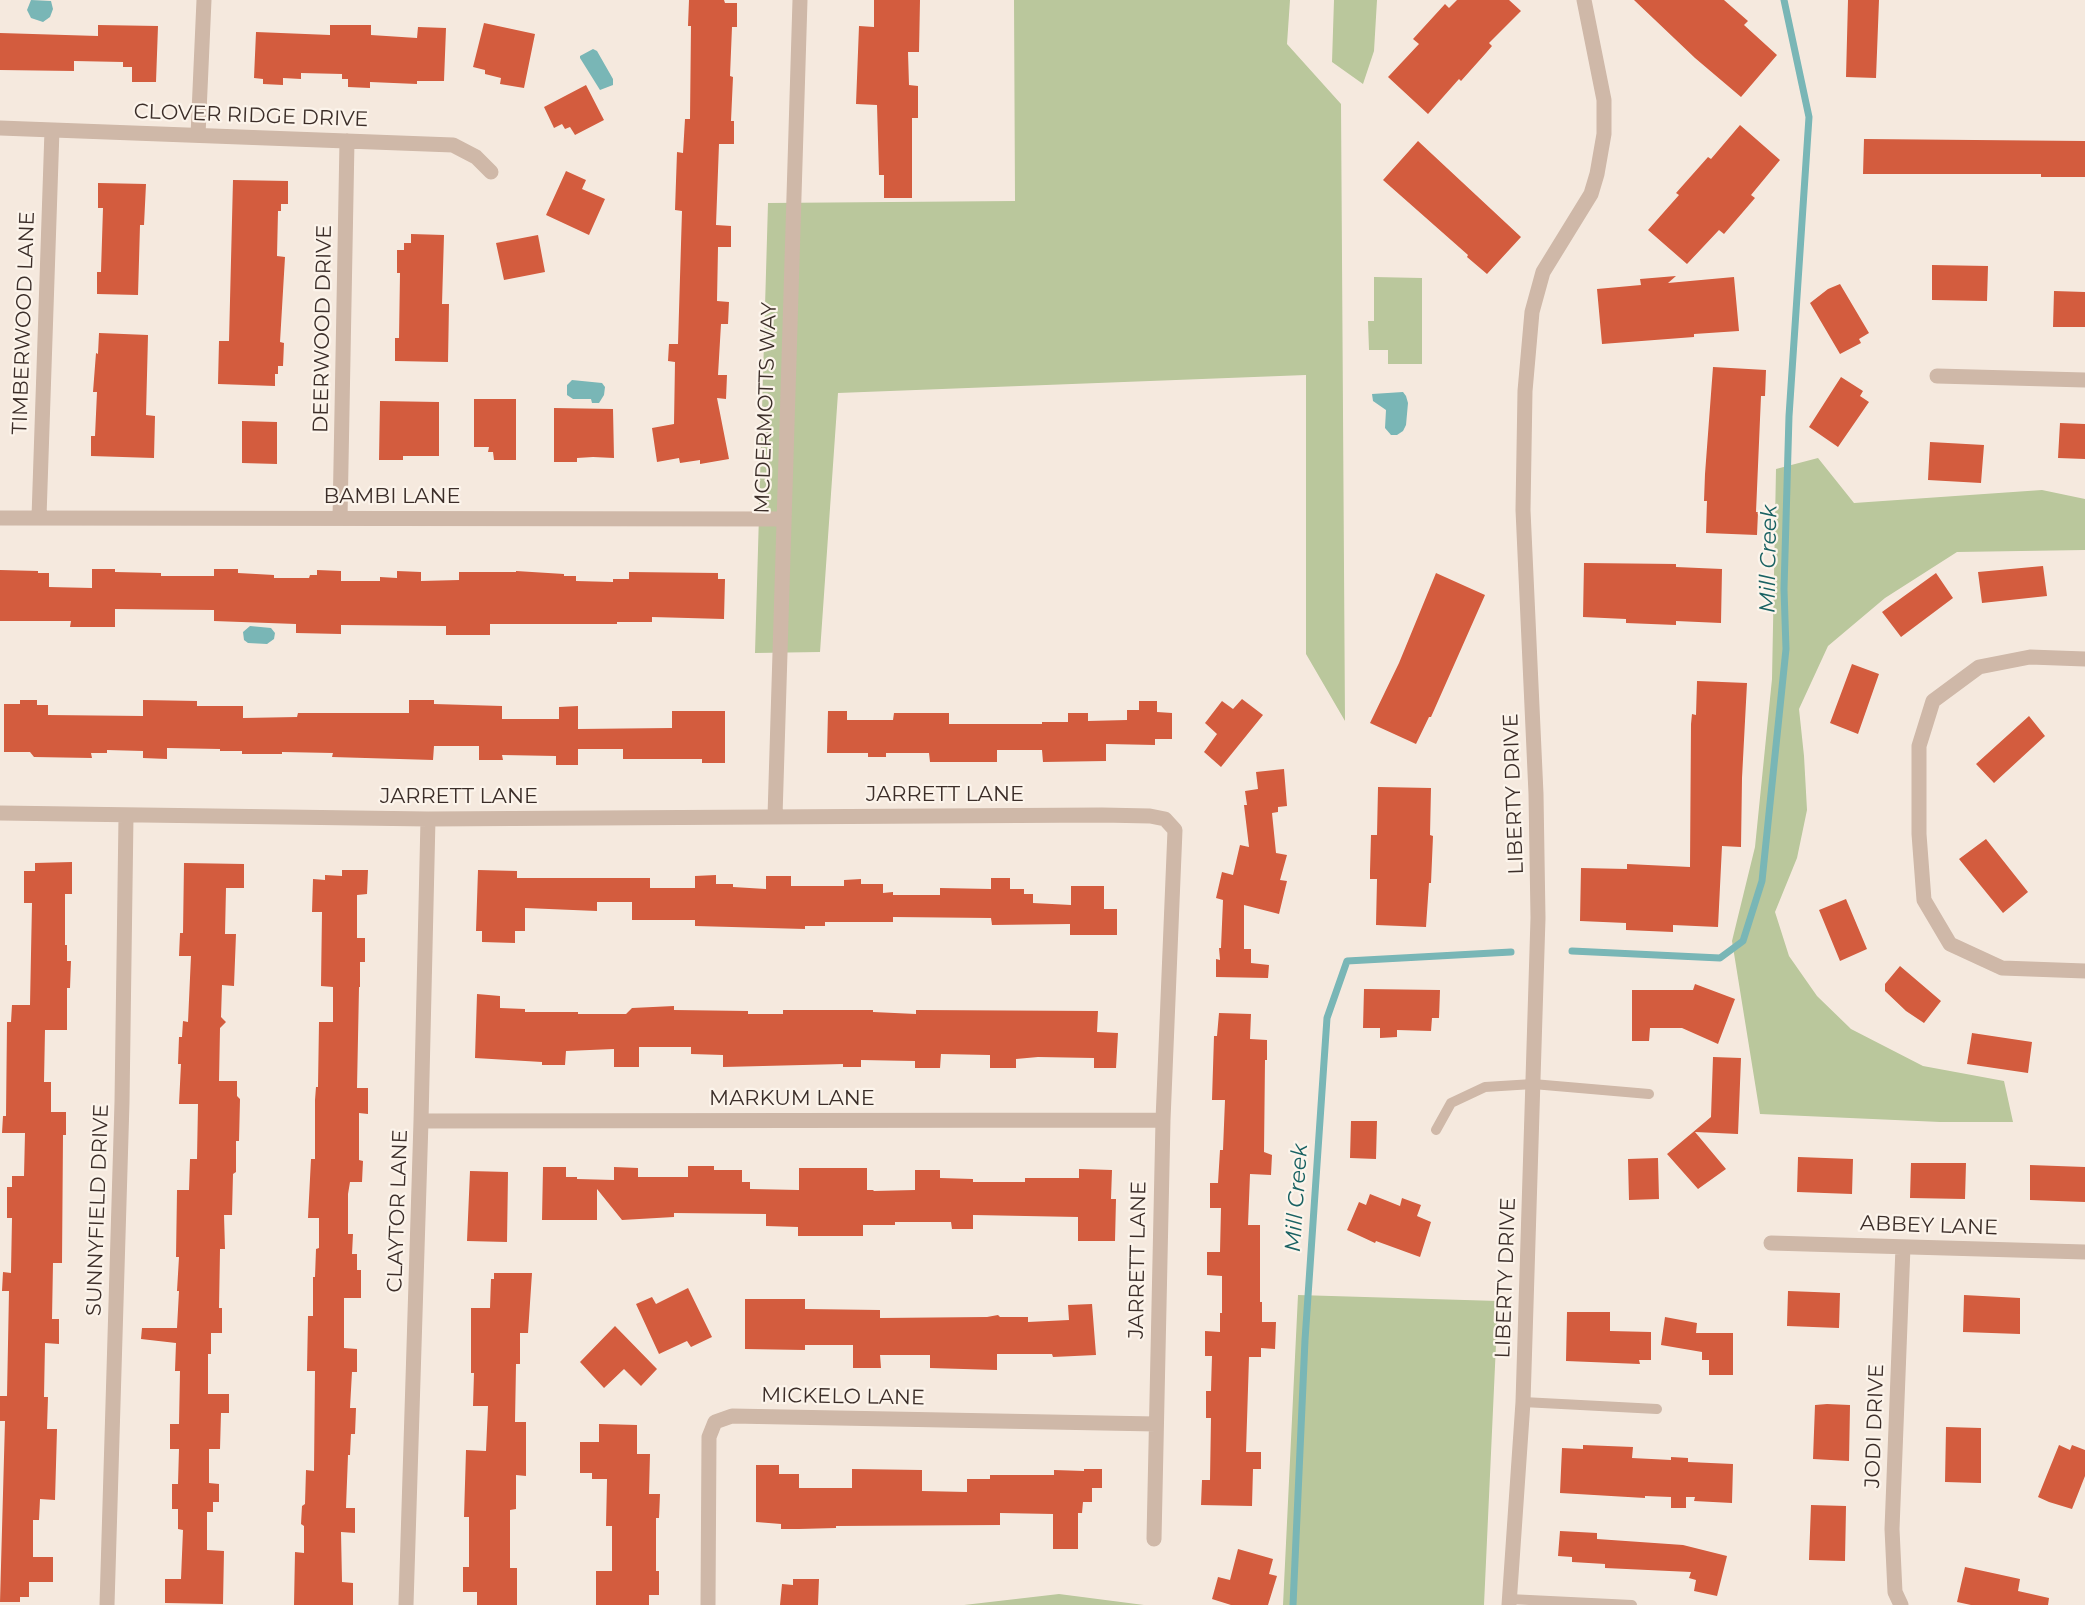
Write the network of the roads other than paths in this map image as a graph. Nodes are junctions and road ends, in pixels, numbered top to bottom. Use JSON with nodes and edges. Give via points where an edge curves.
{"nodes":[{"id":1,"x":204,"y":0,"type":"edge"},
{"id":2,"x":800,"y":0,"type":"edge"},
{"id":3,"x":1584,"y":0,"type":"edge"},
{"id":4,"x":0,"y":128,"type":"edge"},
{"id":5,"x":52,"y":130,"type":"junction"},
{"id":6,"x":198,"y":135,"type":"junction"},
{"id":7,"x":347,"y":141,"type":"junction"},
{"id":8,"x":491,"y":172,"type":"dead end"},
{"id":9,"x":1937,"y":376,"type":"dead end"},
{"id":10,"x":2085,"y":380,"type":"edge"},
{"id":11,"x":39,"y":517,"type":"junction"},
{"id":12,"x":0,"y":518,"type":"edge"},
{"id":13,"x":340,"y":518,"type":"junction"},
{"id":14,"x":784,"y":519,"type":"junction"},
{"id":15,"x":2085,"y":659,"type":"edge"},
{"id":16,"x":0,"y":813,"type":"edge"},
{"id":17,"x":126,"y":816,"type":"junction"},
{"id":18,"x":775,"y":816,"type":"junction"},
{"id":19,"x":428,"y":819,"type":"junction"},
{"id":20,"x":2085,"y":971,"type":"edge"},
{"id":21,"x":1533,"y":1084,"type":"junction"},
{"id":22,"x":1649,"y":1094,"type":"dead end"},
{"id":23,"x":1163,"y":1120,"type":"junction"},
{"id":24,"x":421,"y":1121,"type":"junction"},
{"id":25,"x":1436,"y":1130,"type":"dead end"},
{"id":26,"x":1771,"y":1243,"type":"dead end"},
{"id":27,"x":1903,"y":1247,"type":"junction"},
{"id":28,"x":2085,"y":1252,"type":"edge"},
{"id":29,"x":1522,"y":1402,"type":"junction"},
{"id":30,"x":1657,"y":1409,"type":"dead end"},
{"id":31,"x":1156,"y":1424,"type":"junction"},
{"id":32,"x":1154,"y":1539,"type":"dead end"},
{"id":33,"x":1509,"y":1602,"type":"edge"},
{"id":34,"x":108,"y":1605,"type":"edge"},
{"id":35,"x":406,"y":1605,"type":"edge"},
{"id":36,"x":708,"y":1605,"type":"edge"},
{"id":37,"x":1632,"y":1605,"type":"edge"},
{"id":38,"x":1901,"y":1605,"type":"edge"}],
"edges":[{"from":1,"to":6,"type":"street"},
{"from":2,"to":14,"type":"street","name":"MCDERMOTTS WAY"},
{"from":3,"to":21,"type":"street","name":"LIBERTY DRIVE","via":[[1604,100],[1604,134],[1591,194],[1543,272],[1532,312],[1525,391],[1523,510],[1539,918]]},
{"from":4,"to":5,"type":"street","name":"CLOVER RIDGE DRIVE"},
{"from":5,"to":6,"type":"street","name":"CLOVER RIDGE DRIVE"},
{"from":5,"to":11,"type":"street","name":"TIMBERWOOD LANE"},
{"from":6,"to":7,"type":"street","name":"CLOVER RIDGE DRIVE"},
{"from":7,"to":8,"type":"street","name":"CLOVER RIDGE DRIVE","via":[[453,146],[476,157]]},
{"from":7,"to":13,"type":"street","name":"DEERWOOD DRIVE"},
{"from":9,"to":10,"type":"street"},
{"from":11,"to":12,"type":"street","name":"BAMBI LANE"},
{"from":11,"to":13,"type":"street","name":"BAMBI LANE"},
{"from":13,"to":14,"type":"street","name":"BAMBI LANE"},
{"from":14,"to":18,"type":"street","name":"MCDERMOTTS WAY"},
{"from":15,"to":20,"type":"street","via":[[2030,657],[1979,667],[1933,700],[1920,746],[1919,801],[1924,900],[1950,944],[2002,968]]},
{"from":16,"to":17,"type":"street","name":"JARRETT LANE"},
{"from":17,"to":19,"type":"street","name":"JARRETT LANE"},
{"from":17,"to":34,"type":"street","name":"SUNNYFIELD DRIVE"},
{"from":18,"to":19,"type":"street","name":"JARRETT LANE"},
{"from":18,"to":23,"type":"street","name":"JARRETT LANE","via":[[1102,815],[1165,819],[1175,830]]},
{"from":19,"to":24,"type":"street","name":"CLAYTOR LANE"},
{"from":21,"to":22,"type":"lane"},
{"from":21,"to":25,"type":"lane","via":[[1485,1087],[1451,1103]]},
{"from":21,"to":29,"type":"street","name":"LIBERTY DRIVE"},
{"from":23,"to":24,"type":"street","name":"MARKUM LANE"},
{"from":23,"to":31,"type":"street","name":"JARRETT LANE"},
{"from":24,"to":35,"type":"street","name":"CLAYTOR LANE"},
{"from":26,"to":27,"type":"street","name":"ABBEY LANE"},
{"from":27,"to":28,"type":"street","name":"ABBEY LANE"},
{"from":27,"to":38,"type":"street","name":"JODI DRIVE","via":[[1892,1529],[1895,1592]]},
{"from":29,"to":30,"type":"lane"},
{"from":29,"to":33,"type":"street","name":"LIBERTY DRIVE"},
{"from":31,"to":32,"type":"street","name":"JARRETT LANE"},
{"from":31,"to":36,"type":"street","name":"MICKELO LANE","via":[[732,1416],[715,1422],[709,1437]]},
{"from":33,"to":37,"type":"lane"}]}
